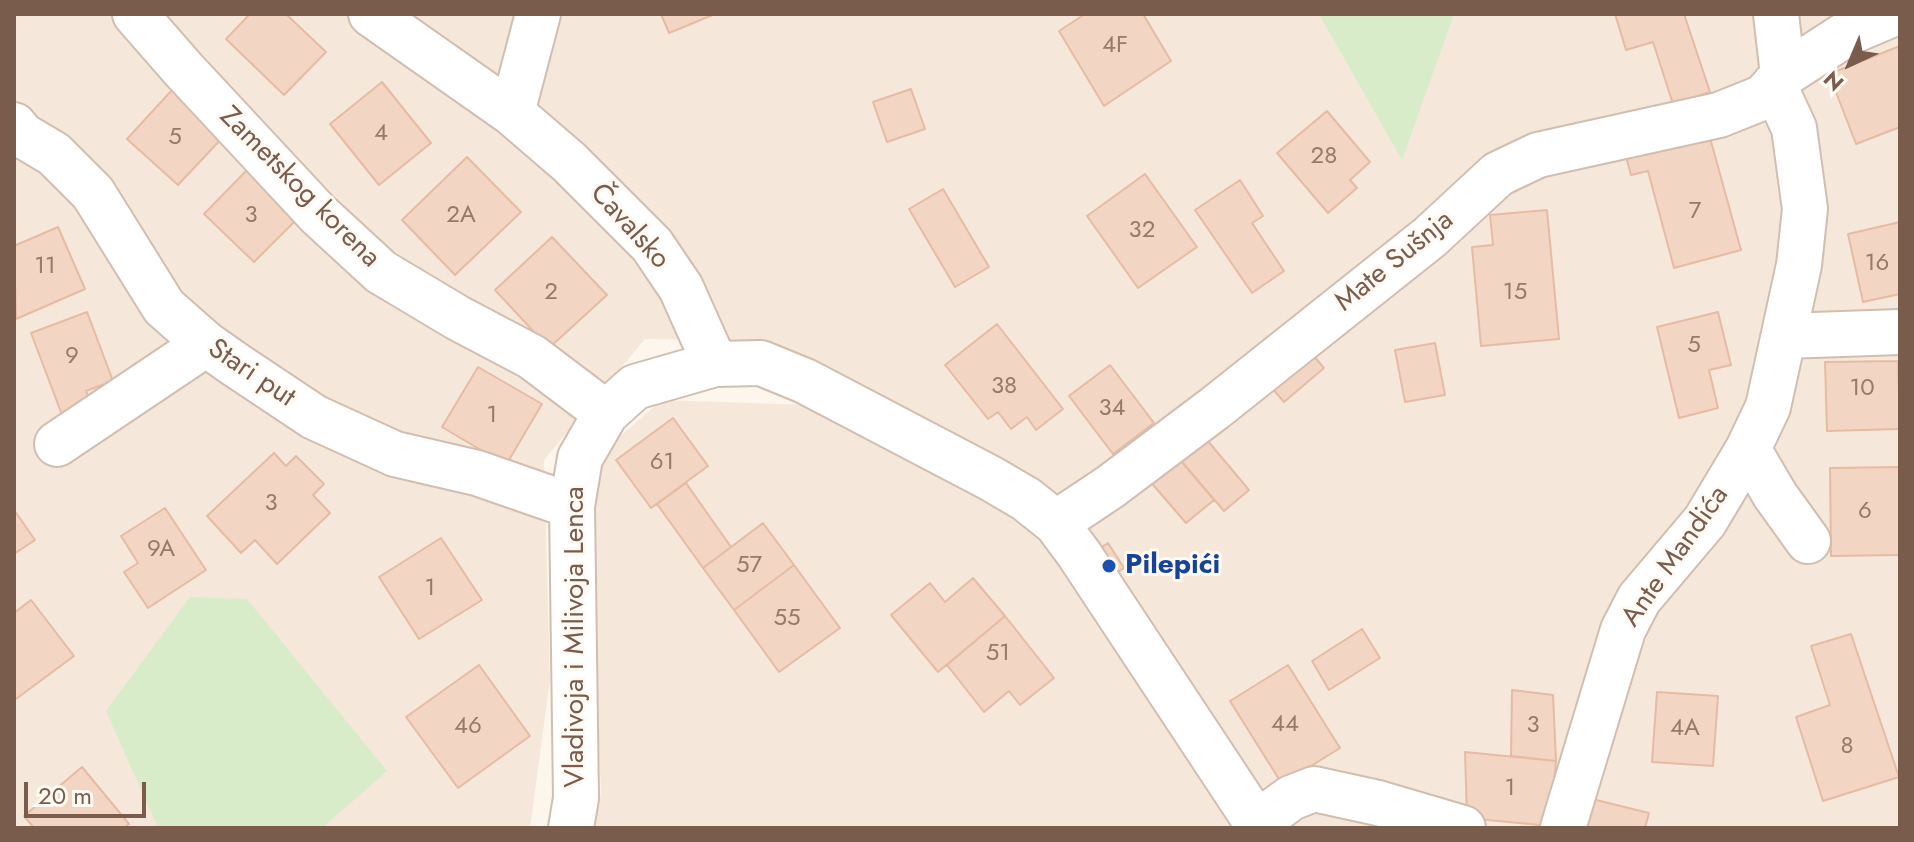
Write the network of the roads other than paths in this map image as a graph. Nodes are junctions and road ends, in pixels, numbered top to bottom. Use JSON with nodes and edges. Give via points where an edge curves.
{"nodes":[{"id":1,"x":135,"y":14,"type":"edge"},
{"id":2,"x":371,"y":14,"type":"edge"},
{"id":3,"x":538,"y":14,"type":"edge"},
{"id":4,"x":1776,"y":14,"type":"edge"},
{"id":5,"x":1893,"y":14,"type":"edge"},
{"id":6,"x":1778,"y":80,"type":"junction"},
{"id":7,"x":512,"y":113,"type":"junction"},
{"id":8,"x":14,"y":125,"type":"edge"},
{"id":9,"x":1900,"y":332,"type":"edge"},
{"id":10,"x":1784,"y":336,"type":"junction"},
{"id":11,"x":206,"y":344,"type":"junction"},
{"id":12,"x":715,"y":364,"type":"junction"},
{"id":13,"x":606,"y":413,"type":"junction"},
{"id":14,"x":57,"y":444,"type":"dead end"},
{"id":15,"x":1748,"y":449,"type":"junction"},
{"id":16,"x":572,"y":506,"type":"junction"},
{"id":17,"x":1056,"y":523,"type":"junction"},
{"id":18,"x":1808,"y":541,"type":"dead end"},
{"id":19,"x":1259,"y":826,"type":"edge"},
{"id":20,"x":571,"y":828,"type":"edge"},
{"id":21,"x":1463,"y":828,"type":"edge"},
{"id":22,"x":1563,"y":828,"type":"edge"}],
"edges":[{"from":1,"to":13,"type":"street","name":"Zametskog korena","via":[[318,214],[381,272],[532,357]]},
{"from":2,"to":7,"type":"street","name":"Čavalsko"},
{"from":3,"to":7,"type":"street"},
{"from":4,"to":6,"type":"street","name":"Ante Mandića"},
{"from":5,"to":6,"type":"street","name":"Mate Sušnja","via":[[1848,33]]},
{"from":6,"to":10,"type":"street","name":"Ante Mandića","via":[[1794,128],[1805,209]]},
{"from":6,"to":17,"type":"street","name":"Mate Sušnja","via":[[1764,97],[1719,115],[1538,155],[1498,174],[1430,237],[1215,408]]},
{"from":7,"to":12,"type":"street","name":"Čavalsko","via":[[652,245],[681,288]]},
{"from":8,"to":11,"type":"street","name":"Stari put","via":[[54,154],[93,193],[164,307]]},
{"from":9,"to":10,"type":"street"},
{"from":10,"to":15,"type":"street","name":"Ante Mandića","via":[[1768,407]]},
{"from":11,"to":14,"type":"street"},
{"from":11,"to":16,"type":"street","name":"Stari put","via":[[314,417],[395,454],[477,473]]},
{"from":12,"to":13,"type":"street","name":"Vladivoja i Milivoja Lenca","via":[[635,387]]},
{"from":12,"to":17,"type":"street","name":"Vladivoja i Milivoja Lenca","via":[[761,363],[805,381],[990,478]]},
{"from":13,"to":16,"type":"street","name":"Vladivoja i Milivoja Lenca","via":[[580,458]]},
{"from":15,"to":18,"type":"street"},
{"from":15,"to":22,"type":"street","name":"Ante Mandića","via":[[1705,521],[1639,599],[1623,630]]},
{"from":16,"to":20,"type":"street","name":"Vladivoja i Milivoja Lenca","via":[[576,798]]},
{"from":17,"to":19,"type":"street","name":"Vladivoja i Milivoja Lenca"},
{"from":19,"to":21,"type":"street","via":[[1291,798],[1314,789]]}]}
